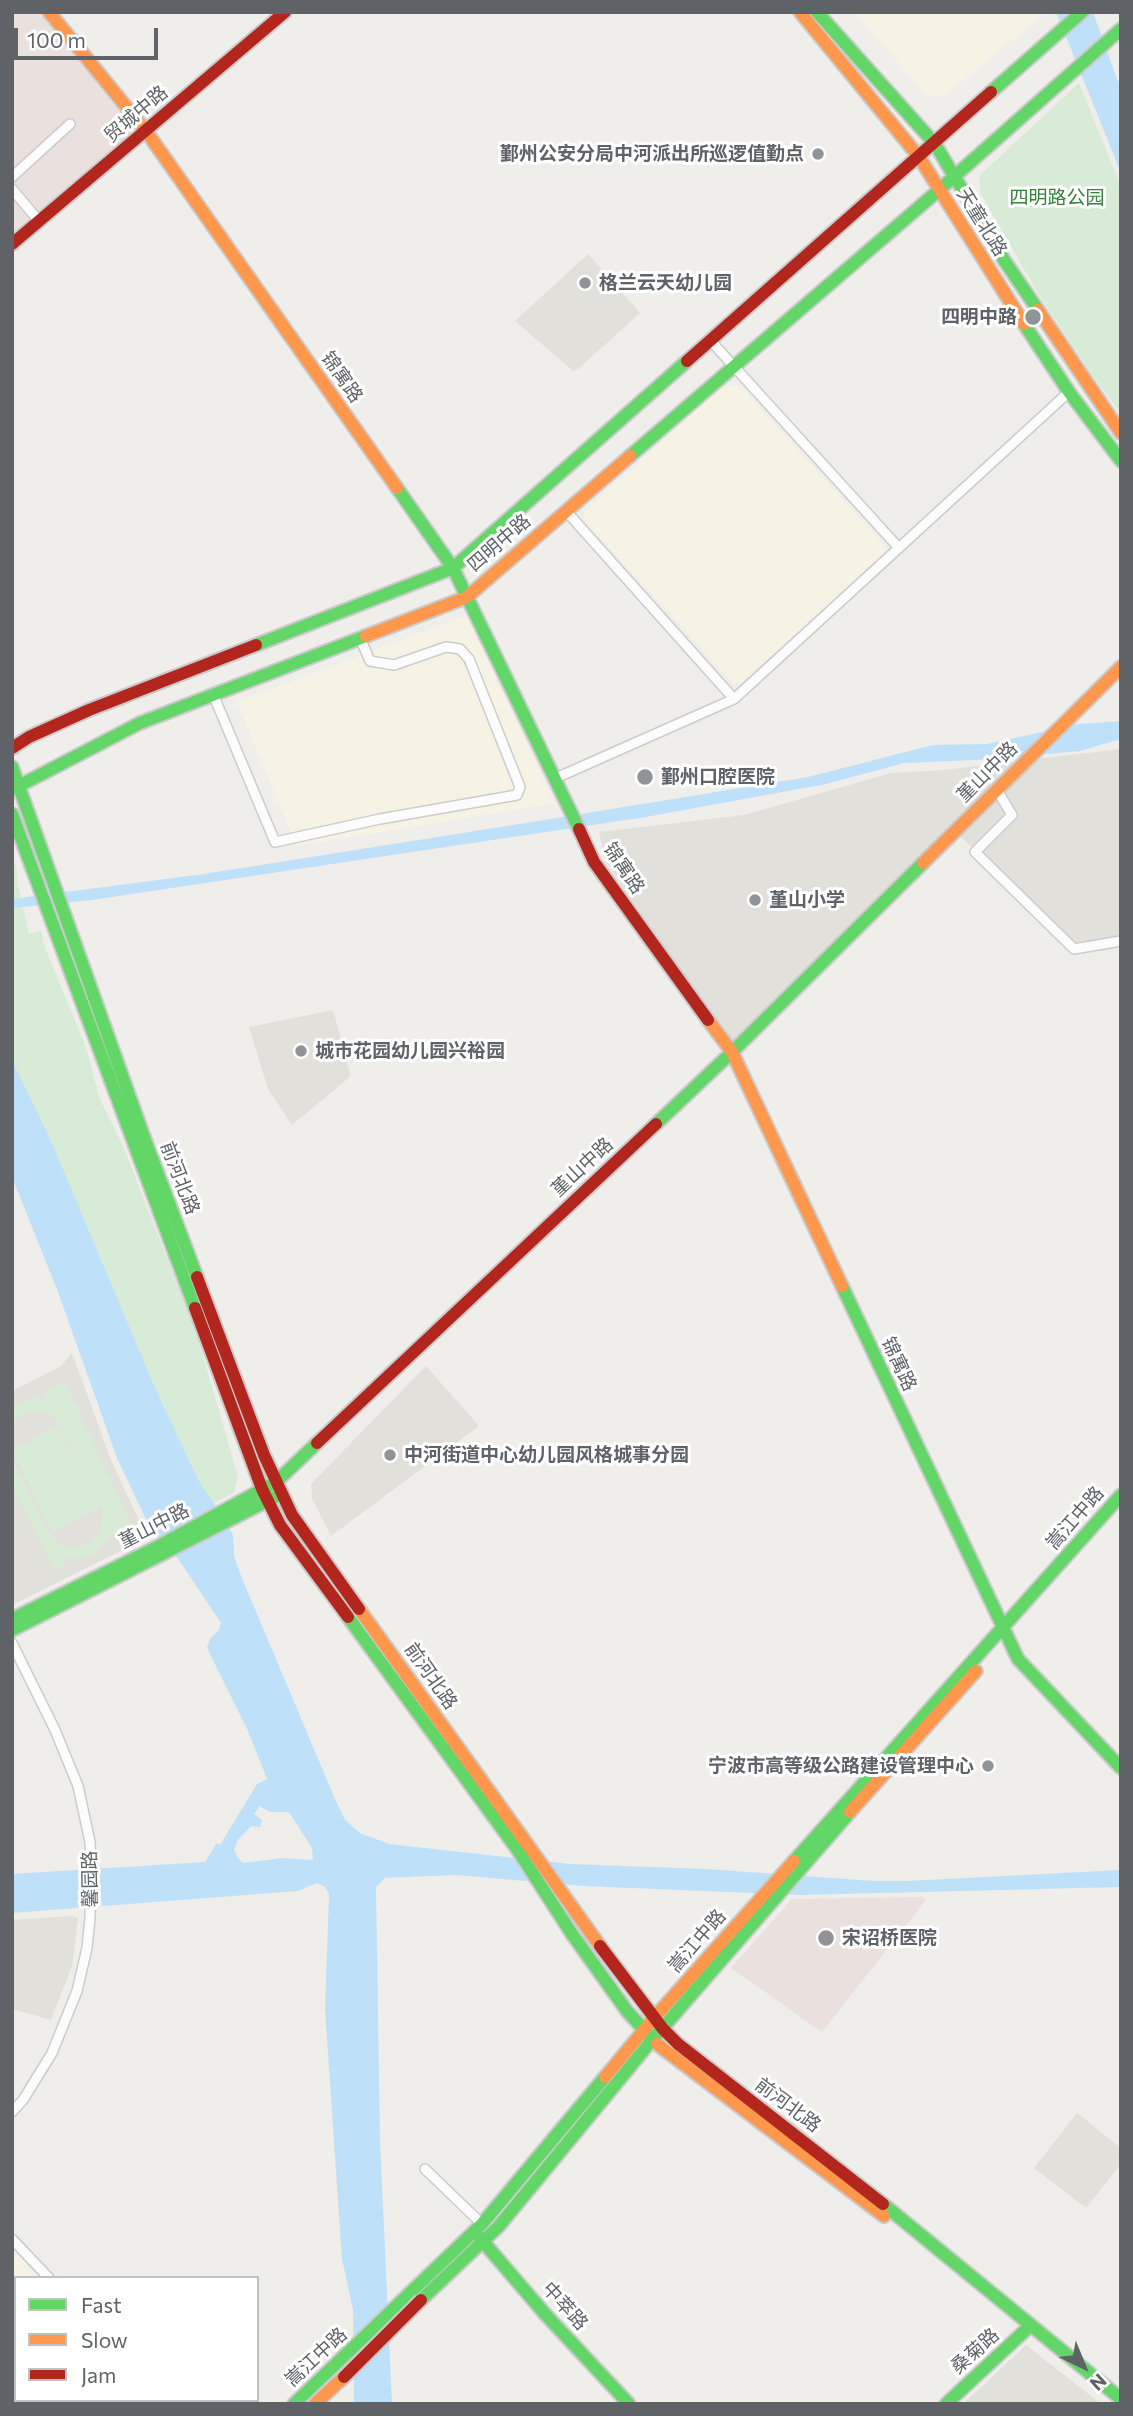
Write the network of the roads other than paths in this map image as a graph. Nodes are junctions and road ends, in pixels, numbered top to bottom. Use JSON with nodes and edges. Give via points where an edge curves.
{"nodes":[{"id":1,"x":49,"y":12,"type":"edge"},
{"id":2,"x":285,"y":12,"type":"edge"},
{"id":3,"x":800,"y":12,"type":"edge"},
{"id":4,"x":817,"y":12,"type":"edge"},
{"id":5,"x":1082,"y":12,"type":"edge"},
{"id":6,"x":1121,"y":29,"type":"edge"},
{"id":7,"x":70,"y":124,"type":"dead end"},
{"id":8,"x":146,"y":131,"type":"junction"},
{"id":9,"x":935,"y":144,"type":"junction"},
{"id":10,"x":919,"y":157,"type":"junction"},
{"id":11,"x":954,"y":176,"type":"junction"},
{"id":12,"x":12,"y":177,"type":"edge"},
{"id":13,"x":939,"y":190,"type":"junction"},
{"id":14,"x":14,"y":193,"type":"edge"},
{"id":15,"x":39,"y":221,"type":"junction"},
{"id":16,"x":12,"y":244,"type":"edge"},
{"id":17,"x":710,"y":340,"type":"junction"},
{"id":18,"x":734,"y":366,"type":"junction"},
{"id":19,"x":1069,"y":392,"type":"junction"},
{"id":20,"x":1121,"y":433,"type":"edge"},
{"id":21,"x":1121,"y":461,"type":"edge"},
{"id":22,"x":566,"y":511,"type":"junction"},
{"id":23,"x":899,"y":548,"type":"junction"},
{"id":24,"x":453,"y":568,"type":"junction"},
{"id":25,"x":467,"y":597,"type":"junction"},
{"id":26,"x":360,"y":638,"type":"junction"},
{"id":27,"x":1121,"y":667,"type":"edge"},
{"id":28,"x":213,"y":694,"type":"junction"},
{"id":29,"x":734,"y":699,"type":"junction"},
{"id":30,"x":12,"y":748,"type":"edge"},
{"id":31,"x":12,"y":767,"type":"edge"},
{"id":32,"x":556,"y":778,"type":"junction"},
{"id":33,"x":16,"y":787,"type":"edge"},
{"id":34,"x":997,"y":790,"type":"junction"},
{"id":35,"x":12,"y":814,"type":"edge"},
{"id":36,"x":1121,"y":941,"type":"edge"},
{"id":37,"x":732,"y":1052,"type":"junction"},
{"id":38,"x":278,"y":1488,"type":"junction"},
{"id":39,"x":266,"y":1495,"type":"junction"},
{"id":40,"x":1121,"y":1495,"type":"edge"},
{"id":41,"x":1121,"y":1508,"type":"edge"},
{"id":42,"x":159,"y":1551,"type":"junction"},
{"id":43,"x":12,"y":1619,"type":"edge"},
{"id":44,"x":12,"y":1630,"type":"edge"},
{"id":45,"x":1004,"y":1633,"type":"junction"},
{"id":46,"x":12,"y":1643,"type":"edge"},
{"id":47,"x":1121,"y":1768,"type":"edge"},
{"id":48,"x":523,"y":1849,"type":"junction"},
{"id":49,"x":766,"y":1900,"type":"junction"},
{"id":50,"x":654,"y":2018,"type":"junction"},
{"id":51,"x":663,"y":2029,"type":"junction"},
{"id":52,"x":648,"y":2036,"type":"junction"},
{"id":53,"x":12,"y":2112,"type":"edge"},
{"id":54,"x":425,"y":2169,"type":"dead end"},
{"id":55,"x":480,"y":2232,"type":"junction"},
{"id":56,"x":12,"y":2239,"type":"edge"},
{"id":57,"x":47,"y":2276,"type":"edge"},
{"id":58,"x":1028,"y":2329,"type":"junction"},
{"id":59,"x":340,"y":2371,"type":"junction"},
{"id":60,"x":1121,"y":2399,"type":"edge"},
{"id":61,"x":294,"y":2404,"type":"edge"},
{"id":62,"x":315,"y":2404,"type":"edge"},
{"id":63,"x":629,"y":2404,"type":"edge"},
{"id":64,"x":946,"y":2404,"type":"edge"},
{"id":65,"x":1115,"y":2404,"type":"edge"}],
"edges":[{"from":1,"to":8,"type":"main road","name":"锦寓路"},
{"from":2,"to":8,"type":"main road","name":"贸城中路"},
{"from":3,"to":10,"type":"main road","name":"天童北路"},
{"from":4,"to":9,"type":"main road"},
{"from":5,"to":9,"type":"main road","name":"四明中路"},
{"from":6,"to":11,"type":"main road","name":"四明中路"},
{"from":7,"to":12,"type":"street"},
{"from":8,"to":15,"type":"main road","name":"贸城中路"},
{"from":8,"to":24,"type":"main road","name":"锦寓路"},
{"from":9,"to":10,"type":"main road","name":"四明中路"},
{"from":9,"to":11,"type":"main road"},
{"from":10,"to":13,"type":"main road","name":"天童北路"},
{"from":10,"to":17,"type":"main road","name":"四明中路"},
{"from":11,"to":13,"type":"main road","name":"四明中路"},
{"from":11,"to":20,"type":"main road","via":[[1004,260]]},
{"from":13,"to":18,"type":"main road","name":"四明中路"},
{"from":13,"to":19,"type":"main road","name":"天童北路"},
{"from":14,"to":15,"type":"street"},
{"from":15,"to":16,"type":"main road","name":"贸城中路"},
{"from":17,"to":18,"type":"street"},
{"from":17,"to":24,"type":"main road","name":"四明中路"},
{"from":18,"to":22,"type":"main road","name":"四明中路"},
{"from":18,"to":23,"type":"street"},
{"from":19,"to":21,"type":"main road","name":"天童北路"},
{"from":19,"to":23,"type":"street"},
{"from":22,"to":25,"type":"main road","name":"四明中路"},
{"from":22,"to":29,"type":"street"},
{"from":23,"to":29,"type":"street"},
{"from":24,"to":25,"type":"main road","name":"锦寓路"},
{"from":24,"to":30,"type":"main road","name":"四明中路","via":[[89,710]]},
{"from":25,"to":26,"type":"main road","name":"四明中路"},
{"from":25,"to":32,"type":"main road","name":"锦寓路"},
{"from":26,"to":28,"type":"main road","name":"四明中路"},
{"from":26,"to":28,"type":"street","via":[[370,661],[394,665],[446,647],[460,649],[469,659],[520,787],[517,794],[275,842]]},
{"from":27,"to":34,"type":"main road","name":"堇山中路"},
{"from":28,"to":33,"type":"main road","name":"四明中路","via":[[140,723]]},
{"from":29,"to":32,"type":"street"},
{"from":31,"to":33,"type":"main road","name":"前河北路"},
{"from":32,"to":37,"type":"main road","name":"锦寓路","via":[[594,862]]},
{"from":33,"to":38,"type":"main road","name":"前河北路"},
{"from":34,"to":36,"type":"street","via":[[1012,814],[975,852],[1074,949]]},
{"from":34,"to":37,"type":"main road","name":"堇山中路"},
{"from":35,"to":39,"type":"main road","name":"前河北路"},
{"from":37,"to":38,"type":"main road","name":"堇山中路"},
{"from":37,"to":45,"type":"main road","name":"锦寓路"},
{"from":38,"to":39,"type":"main road","name":"堇山中路"},
{"from":38,"to":48,"type":"main road","name":"前河北路","via":[[292,1515]]},
{"from":39,"to":42,"type":"main road","name":"堇山中路"},
{"from":39,"to":48,"type":"main road","name":"前河北路","via":[[280,1525],[331,1597]]},
{"from":40,"to":45,"type":"main road","name":"嵩江中路"},
{"from":41,"to":45,"type":"main road","name":"嵩江中路"},
{"from":42,"to":43,"type":"main road","name":"堇山中路"},
{"from":42,"to":44,"type":"main road","name":"堇山中路"},
{"from":45,"to":47,"type":"main road","name":"锦寓路","via":[[1018,1659]]},
{"from":45,"to":49,"type":"main road","name":"嵩江中路"},
{"from":46,"to":53,"type":"street","name":"馨园路","via":[[78,1786],[91,1863],[87,1948],[77,1991],[52,2053]]},
{"from":48,"to":50,"type":"main road","name":"前河北路"},
{"from":48,"to":52,"type":"main road","name":"前河北路","via":[[572,1934]]},
{"from":49,"to":50,"type":"main road","name":"嵩江中路"},
{"from":49,"to":51,"type":"main road","name":"嵩江中路"},
{"from":50,"to":51,"type":"main road","name":"前河北路"},
{"from":50,"to":52,"type":"main road","name":"嵩江中路"},
{"from":51,"to":52,"type":"main road","name":"嵩江中路"},
{"from":51,"to":58,"type":"main road","name":"前河北路","via":[[834,2164]]},
{"from":52,"to":55,"type":"main road","name":"嵩江中路","via":[[507,2216]]},
{"from":52,"to":58,"type":"main road","name":"前河北路","via":[[829,2171]]},
{"from":54,"to":55,"type":"street"},
{"from":55,"to":59,"type":"main road","name":"嵩江中路","bridge":true},
{"from":55,"to":63,"type":"main road","name":"中萃路","via":[[545,2314]]},
{"from":56,"to":57,"type":"street"},
{"from":58,"to":60,"type":"main road","name":"前河北路"},
{"from":58,"to":64,"type":"main road","name":"桑菊路"},
{"from":58,"to":65,"type":"main road","name":"前河北路"},
{"from":59,"to":61,"type":"main road","name":"嵩江中路"},
{"from":59,"to":62,"type":"main road","name":"嵩江中路"}]}
